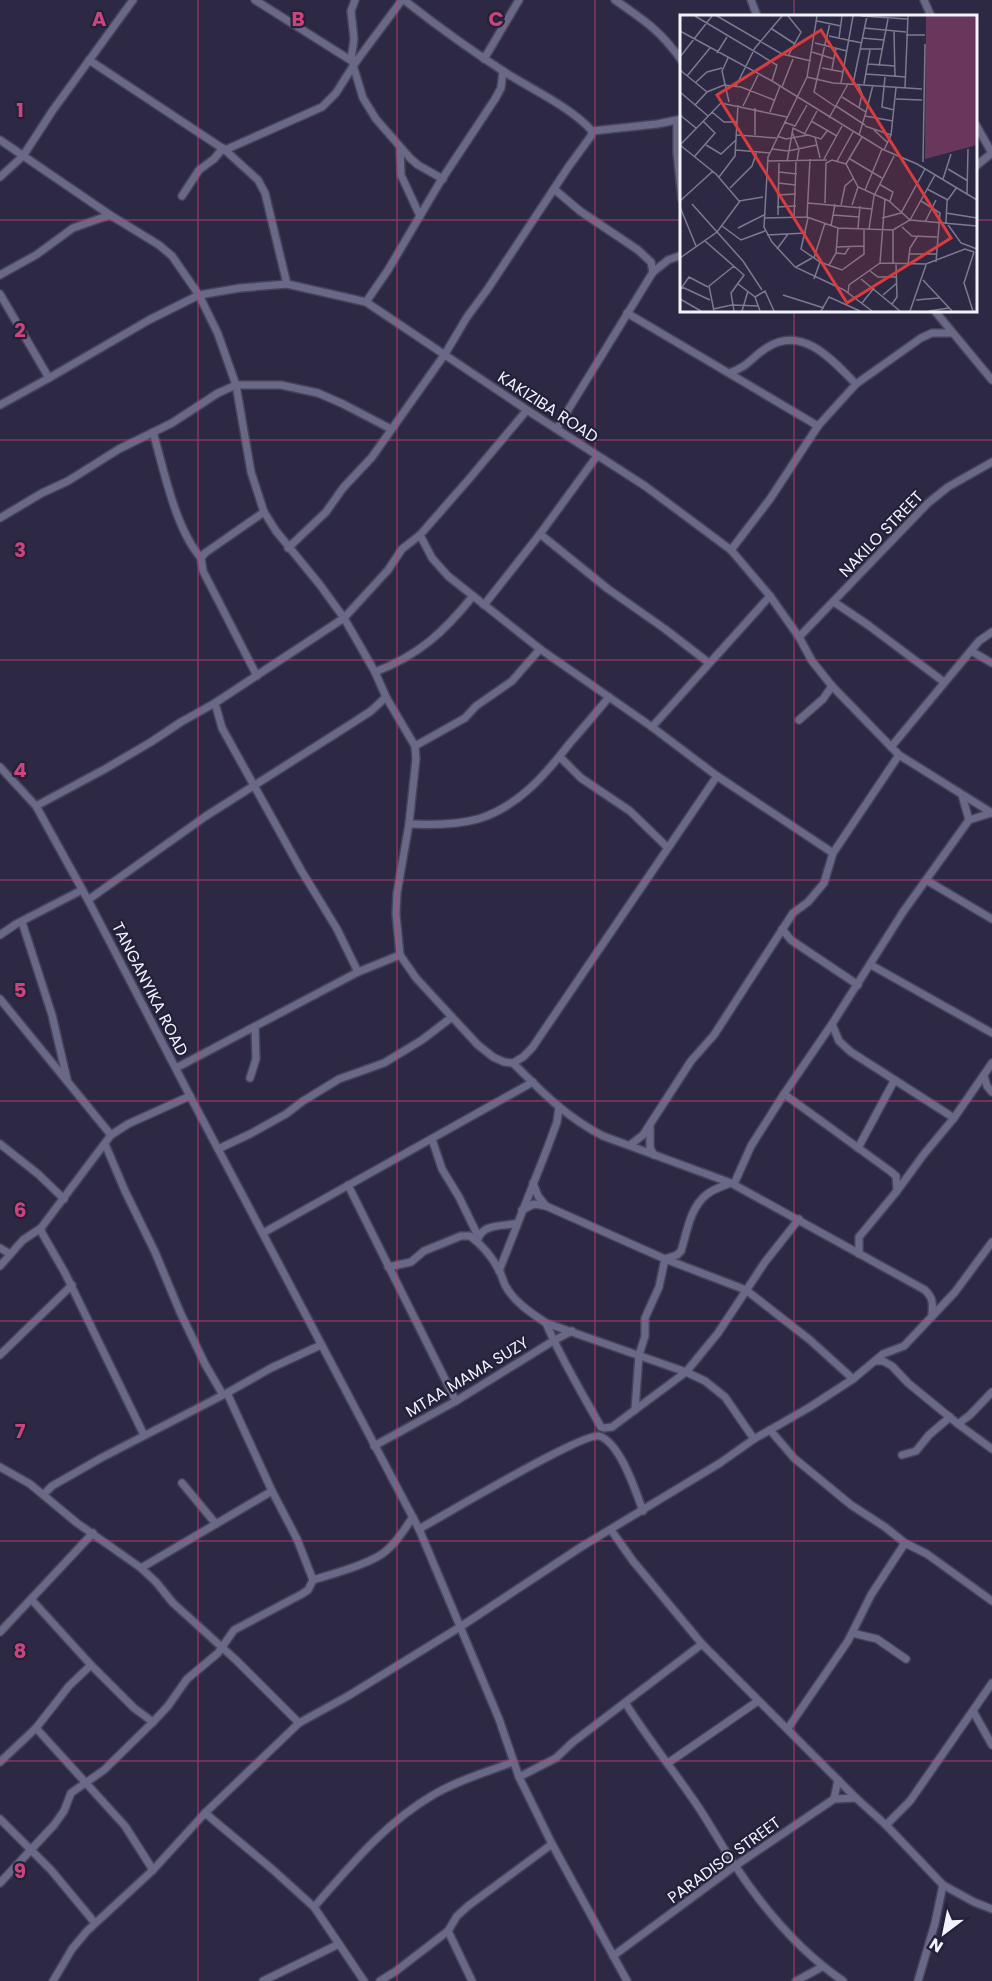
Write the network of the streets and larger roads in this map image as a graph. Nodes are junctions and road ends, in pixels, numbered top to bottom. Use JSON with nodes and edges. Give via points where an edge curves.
{"nodes":[{"id":1,"x":133,"y":0,"type":"edge"},
{"id":2,"x":255,"y":0,"type":"edge"},
{"id":3,"x":356,"y":0,"type":"edge"},
{"id":4,"x":403,"y":0,"type":"edge"},
{"id":5,"x":519,"y":0,"type":"edge"},
{"id":6,"x":615,"y":0,"type":"edge"},
{"id":7,"x":751,"y":0,"type":"edge"},
{"id":8,"x":924,"y":0,"type":"edge"},
{"id":9,"x":757,"y":15,"type":"edge"},
{"id":10,"x":931,"y":15,"type":"edge"},
{"id":11,"x":484,"y":59,"type":"junction"},
{"id":12,"x":89,"y":60,"type":"junction"},
{"id":13,"x":680,"y":60,"type":"edge"},
{"id":14,"x":353,"y":63,"type":"junction"},
{"id":15,"x":503,"y":71,"type":"junction"},
{"id":16,"x":679,"y":120,"type":"edge"},
{"id":17,"x":977,"y":128,"type":"edge"},
{"id":18,"x":592,"y":131,"type":"junction"},
{"id":19,"x":0,"y":140,"type":"edge"},
{"id":20,"x":400,"y":148,"type":"junction"},
{"id":21,"x":224,"y":149,"type":"junction"},
{"id":22,"x":992,"y":153,"type":"edge"},
{"id":23,"x":23,"y":156,"type":"junction"},
{"id":24,"x":977,"y":164,"type":"edge"},
{"id":25,"x":0,"y":177,"type":"edge"},
{"id":26,"x":443,"y":179,"type":"junction"},
{"id":27,"x":680,"y":188,"type":"edge"},
{"id":28,"x":554,"y":189,"type":"junction"},
{"id":29,"x":182,"y":196,"type":"dead end"},
{"id":30,"x":110,"y":215,"type":"junction"},
{"id":31,"x":420,"y":216,"type":"junction"},
{"id":32,"x":680,"y":255,"type":"edge"},
{"id":33,"x":653,"y":272,"type":"junction"},
{"id":34,"x":0,"y":276,"type":"edge"},
{"id":35,"x":287,"y":284,"type":"junction"},
{"id":36,"x":0,"y":294,"type":"edge"},
{"id":37,"x":199,"y":294,"type":"junction"},
{"id":38,"x":366,"y":302,"type":"junction"},
{"id":39,"x":936,"y":312,"type":"edge"},
{"id":40,"x":627,"y":313,"type":"junction"},
{"id":41,"x":952,"y":333,"type":"junction"},
{"id":42,"x":445,"y":354,"type":"junction"},
{"id":43,"x":729,"y":373,"type":"junction"},
{"id":44,"x":49,"y":378,"type":"junction"},
{"id":45,"x":992,"y":380,"type":"edge"},
{"id":46,"x":856,"y":384,"type":"junction"},
{"id":47,"x":236,"y":385,"type":"junction"},
{"id":48,"x":0,"y":405,"type":"edge"},
{"id":49,"x":527,"y":410,"type":"junction"},
{"id":50,"x":818,"y":426,"type":"junction"},
{"id":51,"x":557,"y":428,"type":"junction"},
{"id":52,"x":392,"y":429,"type":"junction"},
{"id":53,"x":153,"y":432,"type":"junction"},
{"id":54,"x":597,"y":456,"type":"junction"},
{"id":55,"x":992,"y":462,"type":"edge"},
{"id":56,"x":264,"y":512,"type":"junction"},
{"id":57,"x":0,"y":518,"type":"edge"},
{"id":58,"x":540,"y":534,"type":"junction"},
{"id":59,"x":420,"y":535,"type":"junction"},
{"id":60,"x":288,"y":548,"type":"junction"},
{"id":61,"x":731,"y":550,"type":"junction"},
{"id":62,"x":201,"y":558,"type":"junction"},
{"id":63,"x":473,"y":596,"type":"junction"},
{"id":64,"x":770,"y":596,"type":"junction"},
{"id":65,"x":834,"y":602,"type":"junction"},
{"id":66,"x":484,"y":605,"type":"junction"},
{"id":67,"x":344,"y":618,"type":"junction"},
{"id":68,"x":992,"y":632,"type":"edge"},
{"id":69,"x":799,"y":637,"type":"junction"},
{"id":70,"x":540,"y":649,"type":"junction"},
{"id":71,"x":971,"y":651,"type":"junction"},
{"id":72,"x":709,"y":663,"type":"junction"},
{"id":73,"x":992,"y":663,"type":"edge"},
{"id":74,"x":375,"y":672,"type":"junction"},
{"id":75,"x":257,"y":676,"type":"junction"},
{"id":76,"x":944,"y":682,"type":"junction"},
{"id":77,"x":832,"y":686,"type":"junction"},
{"id":78,"x":386,"y":697,"type":"junction"},
{"id":79,"x":609,"y":697,"type":"junction"},
{"id":80,"x":215,"y":703,"type":"junction"},
{"id":81,"x":799,"y":720,"type":"dead end"},
{"id":82,"x":652,"y":727,"type":"junction"},
{"id":83,"x":415,"y":746,"type":"junction"},
{"id":84,"x":891,"y":747,"type":"junction"},
{"id":85,"x":899,"y":755,"type":"junction"},
{"id":86,"x":560,"y":757,"type":"junction"},
{"id":87,"x":0,"y":767,"type":"edge"},
{"id":88,"x":717,"y":776,"type":"junction"},
{"id":89,"x":254,"y":787,"type":"junction"},
{"id":90,"x":962,"y":795,"type":"junction"},
{"id":91,"x":36,"y":806,"type":"junction"},
{"id":92,"x":992,"y":813,"type":"edge"},
{"id":93,"x":969,"y":820,"type":"junction"},
{"id":94,"x":409,"y":824,"type":"junction"},
{"id":95,"x":668,"y":847,"type":"junction"},
{"id":96,"x":833,"y":854,"type":"junction"},
{"id":97,"x":926,"y":879,"type":"junction"},
{"id":98,"x":82,"y":890,"type":"junction"},
{"id":99,"x":88,"y":900,"type":"junction"},
{"id":100,"x":992,"y":919,"type":"edge"},
{"id":101,"x":22,"y":922,"type":"junction"},
{"id":102,"x":782,"y":929,"type":"junction"},
{"id":103,"x":0,"y":935,"type":"edge"},
{"id":104,"x":400,"y":955,"type":"junction"},
{"id":105,"x":871,"y":965,"type":"junction"},
{"id":106,"x":358,"y":972,"type":"junction"},
{"id":107,"x":858,"y":985,"type":"junction"},
{"id":108,"x":0,"y":999,"type":"edge"},
{"id":109,"x":452,"y":1017,"type":"junction"},
{"id":110,"x":832,"y":1024,"type":"junction"},
{"id":111,"x":255,"y":1027,"type":"junction"},
{"id":112,"x":992,"y":1033,"type":"edge"},
{"id":113,"x":992,"y":1062,"type":"edge"},
{"id":114,"x":513,"y":1063,"type":"junction"},
{"id":115,"x":176,"y":1068,"type":"junction"},
{"id":116,"x":984,"y":1076,"type":"junction"},
{"id":117,"x":250,"y":1078,"type":"dead end"},
{"id":118,"x":894,"y":1081,"type":"junction"},
{"id":119,"x":68,"y":1082,"type":"junction"},
{"id":120,"x":532,"y":1082,"type":"junction"},
{"id":121,"x":992,"y":1092,"type":"edge"},
{"id":122,"x":784,"y":1094,"type":"junction"},
{"id":123,"x":190,"y":1096,"type":"junction"},
{"id":124,"x":559,"y":1107,"type":"junction"},
{"id":125,"x":954,"y":1118,"type":"junction"},
{"id":126,"x":650,"y":1125,"type":"junction"},
{"id":127,"x":111,"y":1135,"type":"junction"},
{"id":128,"x":432,"y":1139,"type":"junction"},
{"id":129,"x":0,"y":1144,"type":"edge"},
{"id":130,"x":105,"y":1144,"type":"junction"},
{"id":131,"x":630,"y":1145,"type":"junction"},
{"id":132,"x":858,"y":1148,"type":"junction"},
{"id":133,"x":218,"y":1149,"type":"junction"},
{"id":134,"x":654,"y":1155,"type":"junction"},
{"id":135,"x":733,"y":1183,"type":"junction"},
{"id":136,"x":533,"y":1184,"type":"junction"},
{"id":137,"x":348,"y":1185,"type":"junction"},
{"id":138,"x":897,"y":1191,"type":"junction"},
{"id":139,"x":64,"y":1199,"type":"junction"},
{"id":140,"x":546,"y":1206,"type":"junction"},
{"id":141,"x":522,"y":1210,"type":"junction"},
{"id":142,"x":799,"y":1219,"type":"junction"},
{"id":143,"x":517,"y":1223,"type":"junction"},
{"id":144,"x":41,"y":1228,"type":"junction"},
{"id":145,"x":263,"y":1233,"type":"junction"},
{"id":146,"x":859,"y":1237,"type":"junction"},
{"id":147,"x":478,"y":1239,"type":"junction"},
{"id":148,"x":992,"y":1242,"type":"edge"},
{"id":149,"x":844,"y":1246,"type":"junction"},
{"id":150,"x":0,"y":1248,"type":"edge"},
{"id":151,"x":10,"y":1254,"type":"junction"},
{"id":152,"x":859,"y":1254,"type":"junction"},
{"id":153,"x":666,"y":1259,"type":"junction"},
{"id":154,"x":0,"y":1266,"type":"edge"},
{"id":155,"x":388,"y":1267,"type":"junction"},
{"id":156,"x":499,"y":1270,"type":"junction"},
{"id":157,"x":72,"y":1286,"type":"junction"},
{"id":158,"x":746,"y":1290,"type":"junction"},
{"id":159,"x":932,"y":1314,"type":"junction"},
{"id":160,"x":546,"y":1323,"type":"junction"},
{"id":161,"x":572,"y":1331,"type":"junction"},
{"id":162,"x":553,"y":1341,"type":"junction"},
{"id":163,"x":321,"y":1345,"type":"junction"},
{"id":164,"x":893,"y":1350,"type":"junction"},
{"id":165,"x":0,"y":1355,"type":"edge"},
{"id":166,"x":639,"y":1355,"type":"junction"},
{"id":167,"x":876,"y":1361,"type":"junction"},
{"id":168,"x":892,"y":1366,"type":"junction"},
{"id":169,"x":686,"y":1372,"type":"junction"},
{"id":170,"x":853,"y":1379,"type":"junction"},
{"id":171,"x":992,"y":1392,"type":"edge"},
{"id":172,"x":225,"y":1394,"type":"junction"},
{"id":173,"x":456,"y":1401,"type":"junction"},
{"id":174,"x":634,"y":1410,"type":"junction"},
{"id":175,"x":950,"y":1418,"type":"junction"},
{"id":176,"x":958,"y":1424,"type":"junction"},
{"id":177,"x":770,"y":1430,"type":"junction"},
{"id":178,"x":144,"y":1435,"type":"junction"},
{"id":179,"x":754,"y":1439,"type":"junction"},
{"id":180,"x":374,"y":1446,"type":"junction"},
{"id":181,"x":992,"y":1449,"type":"edge"},
{"id":182,"x":902,"y":1455,"type":"dead end"},
{"id":183,"x":0,"y":1467,"type":"edge"},
{"id":184,"x":9,"y":1473,"type":"junction"},
{"id":185,"x":0,"y":1476,"type":"edge"},
{"id":186,"x":182,"y":1483,"type":"dead end"},
{"id":187,"x":272,"y":1491,"type":"junction"},
{"id":188,"x":44,"y":1494,"type":"junction"},
{"id":189,"x":643,"y":1510,"type":"junction"},
{"id":190,"x":413,"y":1517,"type":"junction"},
{"id":191,"x":216,"y":1524,"type":"junction"},
{"id":192,"x":419,"y":1529,"type":"junction"},
{"id":193,"x":611,"y":1530,"type":"junction"},
{"id":194,"x":93,"y":1533,"type":"junction"},
{"id":195,"x":905,"y":1543,"type":"junction"},
{"id":196,"x":141,"y":1568,"type":"junction"},
{"id":197,"x":314,"y":1580,"type":"junction"},
{"id":198,"x":31,"y":1599,"type":"junction"},
{"id":199,"x":992,"y":1602,"type":"edge"},
{"id":200,"x":460,"y":1627,"type":"junction"},
{"id":201,"x":0,"y":1632,"type":"edge"},
{"id":202,"x":852,"y":1633,"type":"junction"},
{"id":203,"x":702,"y":1644,"type":"junction"},
{"id":204,"x":222,"y":1648,"type":"junction"},
{"id":205,"x":906,"y":1659,"type":"dead end"},
{"id":206,"x":91,"y":1665,"type":"junction"},
{"id":207,"x":992,"y":1683,"type":"edge"},
{"id":208,"x":758,"y":1701,"type":"junction"},
{"id":209,"x":626,"y":1704,"type":"junction"},
{"id":210,"x":973,"y":1711,"type":"junction"},
{"id":211,"x":153,"y":1722,"type":"junction"},
{"id":212,"x":299,"y":1723,"type":"junction"},
{"id":213,"x":36,"y":1728,"type":"junction"},
{"id":214,"x":788,"y":1728,"type":"junction"},
{"id":215,"x":992,"y":1745,"type":"edge"},
{"id":216,"x":0,"y":1762,"type":"edge"},
{"id":217,"x":513,"y":1762,"type":"junction"},
{"id":218,"x":668,"y":1763,"type":"junction"},
{"id":219,"x":519,"y":1777,"type":"junction"},
{"id":220,"x":838,"y":1780,"type":"junction"},
{"id":221,"x":87,"y":1783,"type":"junction"},
{"id":222,"x":856,"y":1798,"type":"junction"},
{"id":223,"x":834,"y":1799,"type":"junction"},
{"id":224,"x":205,"y":1813,"type":"junction"},
{"id":225,"x":0,"y":1819,"type":"edge"},
{"id":226,"x":886,"y":1826,"type":"junction"},
{"id":227,"x":552,"y":1844,"type":"junction"},
{"id":228,"x":30,"y":1849,"type":"junction"},
{"id":229,"x":735,"y":1866,"type":"junction"},
{"id":230,"x":153,"y":1870,"type":"junction"},
{"id":231,"x":0,"y":1883,"type":"edge"},
{"id":232,"x":943,"y":1885,"type":"junction"},
{"id":233,"x":314,"y":1907,"type":"junction"},
{"id":234,"x":992,"y":1909,"type":"edge"},
{"id":235,"x":95,"y":1923,"type":"junction"},
{"id":236,"x":448,"y":1931,"type":"junction"},
{"id":237,"x":339,"y":1944,"type":"junction"},
{"id":238,"x":613,"y":1956,"type":"junction"},
{"id":239,"x":822,"y":1967,"type":"junction"},
{"id":240,"x":55,"y":1980,"type":"edge"},
{"id":241,"x":263,"y":1981,"type":"edge"},
{"id":242,"x":363,"y":1981,"type":"edge"},
{"id":243,"x":380,"y":1981,"type":"edge"},
{"id":244,"x":472,"y":1981,"type":"edge"},
{"id":245,"x":627,"y":1981,"type":"edge"},
{"id":246,"x":796,"y":1981,"type":"edge"},
{"id":247,"x":843,"y":1981,"type":"edge"},
{"id":248,"x":918,"y":1981,"type":"edge"}],
"edges":[{"from":1,"to":12,"type":"street"},
{"from":2,"to":14,"type":"street"},
{"from":3,"to":14,"type":"street","via":[[351,18]]},
{"from":4,"to":11,"type":"street"},
{"from":4,"to":14,"type":"street"},
{"from":5,"to":11,"type":"street"},
{"from":6,"to":13,"type":"street","via":[[653,27]]},
{"from":7,"to":9,"type":"street"},
{"from":8,"to":10,"type":"street"},
{"from":11,"to":15,"type":"street"},
{"from":12,"to":21,"type":"street"},
{"from":12,"to":23,"type":"street"},
{"from":14,"to":20,"type":"street","via":[[367,107]]},
{"from":14,"to":21,"type":"street","via":[[336,93],[322,107]]},
{"from":15,"to":18,"type":"street","via":[[576,116]]},
{"from":15,"to":26,"type":"street","via":[[495,99]]},
{"from":16,"to":18,"type":"street"},
{"from":16,"to":27,"type":"street"},
{"from":17,"to":22,"type":"street"},
{"from":18,"to":28,"type":"street"},
{"from":19,"to":23,"type":"street"},
{"from":20,"to":26,"type":"street","via":[[418,165]]},
{"from":20,"to":31,"type":"street","via":[[401,175]]},
{"from":21,"to":29,"type":"street","via":[[199,170]]},
{"from":21,"to":35,"type":"street","via":[[263,189]]},
{"from":22,"to":24,"type":"street"},
{"from":23,"to":25,"type":"street"},
{"from":23,"to":30,"type":"street"},
{"from":26,"to":31,"type":"street"},
{"from":28,"to":33,"type":"street","via":[[638,250],[651,262]]},
{"from":28,"to":42,"type":"street"},
{"from":30,"to":34,"type":"street","via":[[73,228]]},
{"from":30,"to":37,"type":"street","via":[[172,256]]},
{"from":31,"to":38,"type":"street"},
{"from":32,"to":33,"type":"street"},
{"from":33,"to":40,"type":"street"},
{"from":35,"to":37,"type":"street","name":"KAKIZIBA ROAD"},
{"from":35,"to":38,"type":"street","name":"KAKIZIBA ROAD"},
{"from":36,"to":44,"type":"street"},
{"from":37,"to":44,"type":"street","name":"KAKIZIBA ROAD"},
{"from":37,"to":47,"type":"street"},
{"from":38,"to":42,"type":"street","name":"KAKIZIBA ROAD"},
{"from":39,"to":41,"type":"street"},
{"from":40,"to":43,"type":"street"},
{"from":40,"to":51,"type":"street"},
{"from":41,"to":45,"type":"street"},
{"from":41,"to":46,"type":"street","via":[[932,333],[921,338]]},
{"from":42,"to":49,"type":"street","name":"KAKIZIBA ROAD"},
{"from":42,"to":52,"type":"street"},
{"from":43,"to":46,"type":"street","via":[[742,368],[768,346],[798,341],[816,347]]},
{"from":43,"to":50,"type":"street"},
{"from":44,"to":48,"type":"street","name":"KAKIZIBA ROAD"},
{"from":46,"to":50,"type":"street"},
{"from":47,"to":52,"type":"street","via":[[281,385],[318,393]]},
{"from":47,"to":53,"type":"street"},
{"from":47,"to":56,"type":"street","via":[[251,472]]},
{"from":49,"to":51,"type":"street","name":"KAKIZIBA ROAD"},
{"from":49,"to":59,"type":"street"},
{"from":50,"to":61,"type":"street"},
{"from":51,"to":54,"type":"street","name":"KAKIZIBA ROAD"},
{"from":52,"to":60,"type":"street","via":[[326,512]]},
{"from":53,"to":57,"type":"street"},
{"from":53,"to":62,"type":"street","via":[[177,515]]},
{"from":54,"to":58,"type":"street"},
{"from":54,"to":61,"type":"street","name":"KAKIZIBA ROAD","via":[[645,486]]},
{"from":55,"to":65,"type":"street","name":"NAKILO STREET","via":[[928,503]]},
{"from":56,"to":60,"type":"street"},
{"from":56,"to":62,"type":"street"},
{"from":58,"to":66,"type":"street"},
{"from":58,"to":72,"type":"street"},
{"from":59,"to":63,"type":"street","via":[[432,558]]},
{"from":59,"to":67,"type":"street","via":[[402,549]]},
{"from":60,"to":67,"type":"street"},
{"from":61,"to":64,"type":"street","name":"KAKIZIBA ROAD"},
{"from":62,"to":75,"type":"street","via":[[203,572]]},
{"from":63,"to":66,"type":"street"},
{"from":63,"to":74,"type":"street","via":[[448,626],[424,646]]},
{"from":64,"to":69,"type":"street","name":"KAKIZIBA ROAD"},
{"from":64,"to":72,"type":"street"},
{"from":65,"to":69,"type":"street","name":"NAKILO STREET"},
{"from":65,"to":76,"type":"street"},
{"from":66,"to":70,"type":"street"},
{"from":67,"to":74,"type":"street"},
{"from":67,"to":75,"type":"street"},
{"from":68,"to":71,"type":"street"},
{"from":69,"to":77,"type":"street","name":"KAKIZIBA ROAD"},
{"from":70,"to":79,"type":"street"},
{"from":70,"to":83,"type":"street","via":[[512,681],[455,726]]},
{"from":71,"to":73,"type":"street"},
{"from":71,"to":76,"type":"street"},
{"from":72,"to":82,"type":"street"},
{"from":74,"to":78,"type":"street"},
{"from":75,"to":80,"type":"street"},
{"from":76,"to":84,"type":"street"},
{"from":77,"to":81,"type":"street"},
{"from":77,"to":84,"type":"street","name":"KAKIZIBA ROAD"},
{"from":78,"to":83,"type":"street"},
{"from":78,"to":89,"type":"street","via":[[371,711]]},
{"from":79,"to":82,"type":"street"},
{"from":79,"to":86,"type":"street"},
{"from":80,"to":89,"type":"street","via":[[222,728]]},
{"from":80,"to":91,"type":"street"},
{"from":82,"to":88,"type":"street"},
{"from":83,"to":94,"type":"street"},
{"from":84,"to":85,"type":"street","name":"KAKIZIBA ROAD"},
{"from":85,"to":90,"type":"street","name":"KAKIZIBA ROAD"},
{"from":85,"to":96,"type":"street"},
{"from":86,"to":94,"type":"street","via":[[531,787],[501,809],[453,823]]},
{"from":86,"to":95,"type":"street","via":[[581,778],[630,811]]},
{"from":87,"to":91,"type":"street","name":"TANGANYIKA ROAD"},
{"from":88,"to":95,"type":"street"},
{"from":88,"to":96,"type":"street"},
{"from":89,"to":99,"type":"street","via":[[206,816]]},
{"from":89,"to":106,"type":"street","via":[[338,929]]},
{"from":90,"to":92,"type":"street","name":"KAKIZIBA ROAD"},
{"from":90,"to":93,"type":"street"},
{"from":91,"to":98,"type":"street","name":"TANGANYIKA ROAD"},
{"from":92,"to":93,"type":"street"},
{"from":93,"to":97,"type":"street"},
{"from":94,"to":104,"type":"street","via":[[397,893]]},
{"from":95,"to":114,"type":"street","via":[[532,1048]]},
{"from":96,"to":102,"type":"street","via":[[824,883],[793,912]]},
{"from":97,"to":100,"type":"street"},
{"from":97,"to":105,"type":"street"},
{"from":98,"to":99,"type":"street","name":"TANGANYIKA ROAD"},
{"from":98,"to":101,"type":"street"},
{"from":99,"to":115,"type":"street","name":"TANGANYIKA ROAD"},
{"from":101,"to":103,"type":"street"},
{"from":101,"to":119,"type":"street","via":[[52,1015]]},
{"from":102,"to":107,"type":"street","via":[[790,940]]},
{"from":102,"to":126,"type":"street"},
{"from":104,"to":106,"type":"street"},
{"from":104,"to":109,"type":"street"},
{"from":105,"to":107,"type":"street"},
{"from":105,"to":112,"type":"street"},
{"from":106,"to":111,"type":"street"},
{"from":107,"to":110,"type":"street"},
{"from":108,"to":119,"type":"street"},
{"from":109,"to":114,"type":"street","via":[[478,1046],[493,1057]]},
{"from":109,"to":133,"type":"street","via":[[384,1063],[339,1079],[286,1114]]},
{"from":110,"to":118,"type":"street","via":[[839,1041]]},
{"from":110,"to":122,"type":"street"},
{"from":111,"to":115,"type":"street"},
{"from":111,"to":117,"type":"street","via":[[256,1059]]},
{"from":113,"to":116,"type":"street"},
{"from":114,"to":120,"type":"street"},
{"from":115,"to":123,"type":"street","name":"TANGANYIKA ROAD"},
{"from":116,"to":121,"type":"street"},
{"from":116,"to":125,"type":"street"},
{"from":118,"to":125,"type":"street"},
{"from":118,"to":132,"type":"street"},
{"from":119,"to":127,"type":"street"},
{"from":120,"to":124,"type":"street"},
{"from":120,"to":128,"type":"street"},
{"from":122,"to":132,"type":"street"},
{"from":122,"to":135,"type":"street"},
{"from":123,"to":127,"type":"street"},
{"from":123,"to":133,"type":"street","name":"TANGANYIKA ROAD"},
{"from":124,"to":131,"type":"street","via":[[585,1126]]},
{"from":124,"to":136,"type":"street"},
{"from":125,"to":138,"type":"street"},
{"from":126,"to":131,"type":"street"},
{"from":126,"to":134,"type":"street","via":[[650,1148]]},
{"from":127,"to":130,"type":"street"},
{"from":128,"to":137,"type":"street"},
{"from":128,"to":147,"type":"street","via":[[442,1169]]},
{"from":129,"to":139,"type":"street"},
{"from":130,"to":139,"type":"street"},
{"from":130,"to":172,"type":"street","via":[[180,1312],[205,1364]]},
{"from":131,"to":134,"type":"street"},
{"from":132,"to":138,"type":"street","via":[[896,1176]]},
{"from":133,"to":145,"type":"street","name":"TANGANYIKA ROAD"},
{"from":134,"to":135,"type":"street"},
{"from":135,"to":142,"type":"street"},
{"from":135,"to":153,"type":"street","via":[[713,1190],[699,1203],[681,1251]]},
{"from":136,"to":140,"type":"street"},
{"from":136,"to":141,"type":"street"},
{"from":137,"to":145,"type":"street"},
{"from":137,"to":155,"type":"street"},
{"from":138,"to":146,"type":"street"},
{"from":139,"to":144,"type":"street"},
{"from":140,"to":141,"type":"street","via":[[534,1204]]},
{"from":140,"to":153,"type":"street"},
{"from":141,"to":143,"type":"street"},
{"from":142,"to":149,"type":"street"},
{"from":142,"to":158,"type":"street"},
{"from":143,"to":147,"type":"street","via":[[499,1225],[482,1232]]},
{"from":143,"to":156,"type":"street"},
{"from":144,"to":151,"type":"street"},
{"from":144,"to":157,"type":"street"},
{"from":145,"to":163,"type":"street","name":"TANGANYIKA ROAD"},
{"from":146,"to":149,"type":"street"},
{"from":146,"to":152,"type":"street"},
{"from":147,"to":155,"type":"street","via":[[461,1236],[434,1246],[411,1262]]},
{"from":147,"to":156,"type":"street"},
{"from":148,"to":159,"type":"street","via":[[955,1292]]},
{"from":149,"to":152,"type":"street"},
{"from":150,"to":151,"type":"street"},
{"from":151,"to":154,"type":"street"},
{"from":152,"to":159,"type":"street","via":[[925,1290],[933,1302]]},
{"from":153,"to":158,"type":"street"},
{"from":153,"to":166,"type":"street","via":[[645,1318]]},
{"from":155,"to":173,"type":"street"},
{"from":156,"to":160,"type":"street","via":[[513,1297]]},
{"from":157,"to":165,"type":"street"},
{"from":157,"to":178,"type":"street"},
{"from":158,"to":169,"type":"street"},
{"from":158,"to":170,"type":"street"},
{"from":159,"to":164,"type":"street","via":[[910,1341]]},
{"from":160,"to":161,"type":"street"},
{"from":160,"to":162,"type":"street"},
{"from":161,"to":162,"type":"street","name":"MTAA MAMA SUZY"},
{"from":161,"to":166,"type":"street"},
{"from":162,"to":173,"type":"street","name":"MTAA MAMA SUZY"},
{"from":162,"to":174,"type":"street","via":[[602,1427],[612,1427]]},
{"from":163,"to":172,"type":"street"},
{"from":163,"to":180,"type":"street","name":"TANGANYIKA ROAD"},
{"from":164,"to":167,"type":"street"},
{"from":164,"to":168,"type":"street"},
{"from":166,"to":169,"type":"street"},
{"from":166,"to":174,"type":"street"},
{"from":167,"to":168,"type":"street"},
{"from":167,"to":170,"type":"street"},
{"from":168,"to":175,"type":"street"},
{"from":169,"to":174,"type":"street"},
{"from":169,"to":179,"type":"street","via":[[725,1397]]},
{"from":170,"to":177,"type":"street"},
{"from":171,"to":176,"type":"street"},
{"from":172,"to":178,"type":"street"},
{"from":172,"to":187,"type":"street"},
{"from":173,"to":180,"type":"street","name":"MTAA MAMA SUZY"},
{"from":175,"to":176,"type":"street"},
{"from":175,"to":182,"type":"street","via":[[916,1451]]},
{"from":176,"to":181,"type":"street"},
{"from":177,"to":179,"type":"street"},
{"from":177,"to":195,"type":"street","via":[[794,1458]]},
{"from":178,"to":188,"type":"street"},
{"from":179,"to":189,"type":"street"},
{"from":180,"to":190,"type":"street","name":"TANGANYIKA ROAD"},
{"from":183,"to":184,"type":"street"},
{"from":184,"to":185,"type":"street"},
{"from":184,"to":188,"type":"street"},
{"from":186,"to":191,"type":"street"},
{"from":187,"to":191,"type":"street"},
{"from":187,"to":197,"type":"street"},
{"from":188,"to":194,"type":"street"},
{"from":189,"to":192,"type":"street","via":[[629,1474],[612,1446],[606,1439],[592,1436]]},
{"from":189,"to":193,"type":"street"},
{"from":190,"to":192,"type":"street","name":"TANGANYIKA ROAD"},
{"from":190,"to":197,"type":"street","via":[[386,1552]]},
{"from":191,"to":196,"type":"street"},
{"from":192,"to":200,"type":"street","name":"TANGANYIKA ROAD"},
{"from":193,"to":200,"type":"street"},
{"from":193,"to":203,"type":"street"},
{"from":194,"to":196,"type":"street"},
{"from":194,"to":198,"type":"street"},
{"from":195,"to":199,"type":"street","via":[[927,1554]]},
{"from":195,"to":202,"type":"street"},
{"from":196,"to":204,"type":"street"},
{"from":197,"to":204,"type":"street","via":[[302,1594],[234,1630]]},
{"from":198,"to":201,"type":"street"},
{"from":198,"to":206,"type":"street"},
{"from":200,"to":212,"type":"street"},
{"from":200,"to":217,"type":"street","name":"TANGANYIKA ROAD"},
{"from":202,"to":205,"type":"street","via":[[877,1639]]},
{"from":202,"to":214,"type":"street"},
{"from":203,"to":208,"type":"street"},
{"from":203,"to":209,"type":"street"},
{"from":204,"to":211,"type":"street","via":[[187,1680]]},
{"from":204,"to":212,"type":"street"},
{"from":206,"to":211,"type":"street"},
{"from":206,"to":213,"type":"street"},
{"from":207,"to":210,"type":"street"},
{"from":208,"to":214,"type":"street"},
{"from":208,"to":218,"type":"street"},
{"from":209,"to":218,"type":"street"},
{"from":209,"to":219,"type":"street","via":[[556,1758]]},
{"from":210,"to":215,"type":"street"},
{"from":210,"to":226,"type":"street","via":[[910,1801]]},
{"from":211,"to":221,"type":"street"},
{"from":212,"to":224,"type":"street"},
{"from":213,"to":216,"type":"street"},
{"from":213,"to":221,"type":"street"},
{"from":214,"to":220,"type":"street"},
{"from":217,"to":219,"type":"street","name":"TANGANYIKA ROAD"},
{"from":217,"to":233,"type":"street","via":[[459,1782],[408,1811],[384,1830]]},
{"from":218,"to":229,"type":"street"},
{"from":219,"to":227,"type":"street","name":"TANGANYIKA ROAD"},
{"from":220,"to":222,"type":"street"},
{"from":220,"to":223,"type":"street"},
{"from":221,"to":228,"type":"street","via":[[71,1793],[54,1826]]},
{"from":221,"to":230,"type":"street","via":[[125,1826]]},
{"from":222,"to":223,"type":"street"},
{"from":222,"to":226,"type":"street"},
{"from":223,"to":229,"type":"street","name":"PARADISO STREET"},
{"from":224,"to":230,"type":"street"},
{"from":224,"to":233,"type":"street"},
{"from":225,"to":228,"type":"street"},
{"from":226,"to":232,"type":"street"},
{"from":227,"to":236,"type":"street","via":[[468,1906]]},
{"from":227,"to":238,"type":"street","name":"TANGANYIKA ROAD"},
{"from":228,"to":231,"type":"street"},
{"from":228,"to":235,"type":"street"},
{"from":229,"to":238,"type":"street","name":"PARADISO STREET"},
{"from":229,"to":239,"type":"street","via":[[771,1915]]},
{"from":230,"to":235,"type":"street"},
{"from":232,"to":234,"type":"street"},
{"from":232,"to":248,"type":"street"},
{"from":233,"to":237,"type":"street"},
{"from":235,"to":240,"type":"street","via":[[78,1941]]},
{"from":236,"to":243,"type":"street"},
{"from":236,"to":244,"type":"street"},
{"from":237,"to":241,"type":"street"},
{"from":237,"to":242,"type":"street"},
{"from":238,"to":245,"type":"street","name":"TANGANYIKA ROAD"},
{"from":239,"to":246,"type":"street"},
{"from":239,"to":247,"type":"street"}]}
